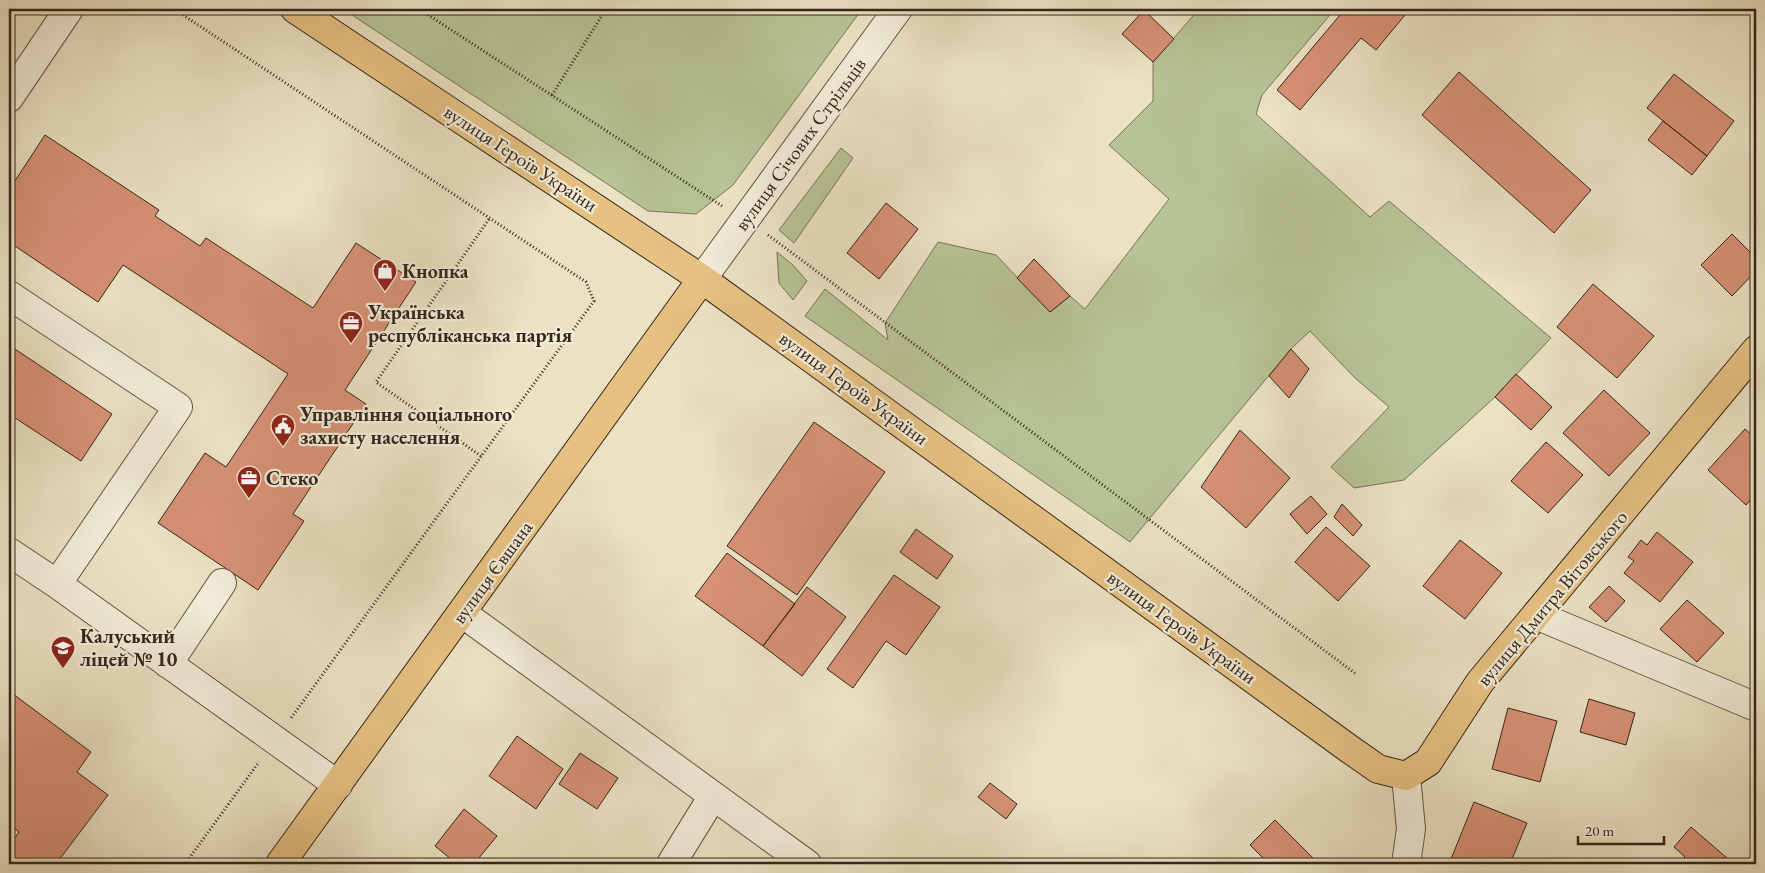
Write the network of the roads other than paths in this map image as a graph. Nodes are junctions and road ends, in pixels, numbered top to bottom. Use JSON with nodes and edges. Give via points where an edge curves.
{"nodes":[{"id":1,"x":69,"y":9,"type":"edge"},
{"id":2,"x":296,"y":9,"type":"edge"},
{"id":3,"x":898,"y":9,"type":"edge"},
{"id":4,"x":9,"y":98,"type":"edge"},
{"id":5,"x":702,"y":279,"type":"junction"},
{"id":6,"x":9,"y":295,"type":"edge"},
{"id":7,"x":1756,"y":350,"type":"edge"},
{"id":8,"x":12,"y":560,"type":"edge"},
{"id":9,"x":222,"y":583,"type":"dead end"},
{"id":10,"x":57,"y":584,"type":"junction"},
{"id":11,"x":462,"y":614,"type":"junction"},
{"id":12,"x":1536,"y":615,"type":"junction"},
{"id":13,"x":168,"y":664,"type":"junction"},
{"id":14,"x":1756,"y":707,"type":"edge"},
{"id":15,"x":1406,"y":776,"type":"junction"},
{"id":16,"x":338,"y":786,"type":"junction"},
{"id":17,"x":713,"y":796,"type":"junction"},
{"id":18,"x":280,"y":864,"type":"edge"},
{"id":19,"x":670,"y":864,"type":"edge"},
{"id":20,"x":807,"y":864,"type":"edge"},
{"id":21,"x":1406,"y":864,"type":"edge"}],
"edges":[{"from":1,"to":4,"type":"street"},
{"from":2,"to":5,"type":"main road","name":"вулиця Героїв України"},
{"from":3,"to":5,"type":"street","name":"вулиця Січових Стрільців"},
{"from":5,"to":11,"type":"main road","name":"вулиця Євшана"},
{"from":5,"to":15,"type":"main road","name":"вулиця Героїв України","via":[[1348,748],[1378,769]]},
{"from":6,"to":10,"type":"street","via":[[178,407]]},
{"from":7,"to":12,"type":"main road","name":"вулиця Дмитра Вітовського"},
{"from":8,"to":10,"type":"street"},
{"from":9,"to":13,"type":"street"},
{"from":10,"to":13,"type":"street"},
{"from":11,"to":16,"type":"main road","name":"вулиця Євшана"},
{"from":11,"to":17,"type":"street"},
{"from":12,"to":14,"type":"street"},
{"from":12,"to":15,"type":"main road","name":"вулиця Дмитра Вітовського","via":[[1480,682],[1428,762]]},
{"from":13,"to":16,"type":"street"},
{"from":15,"to":21,"type":"street","via":[[1411,829]]},
{"from":16,"to":18,"type":"main road","name":"вулиця Євшана"},
{"from":17,"to":19,"type":"street"},
{"from":17,"to":20,"type":"street"}]}
